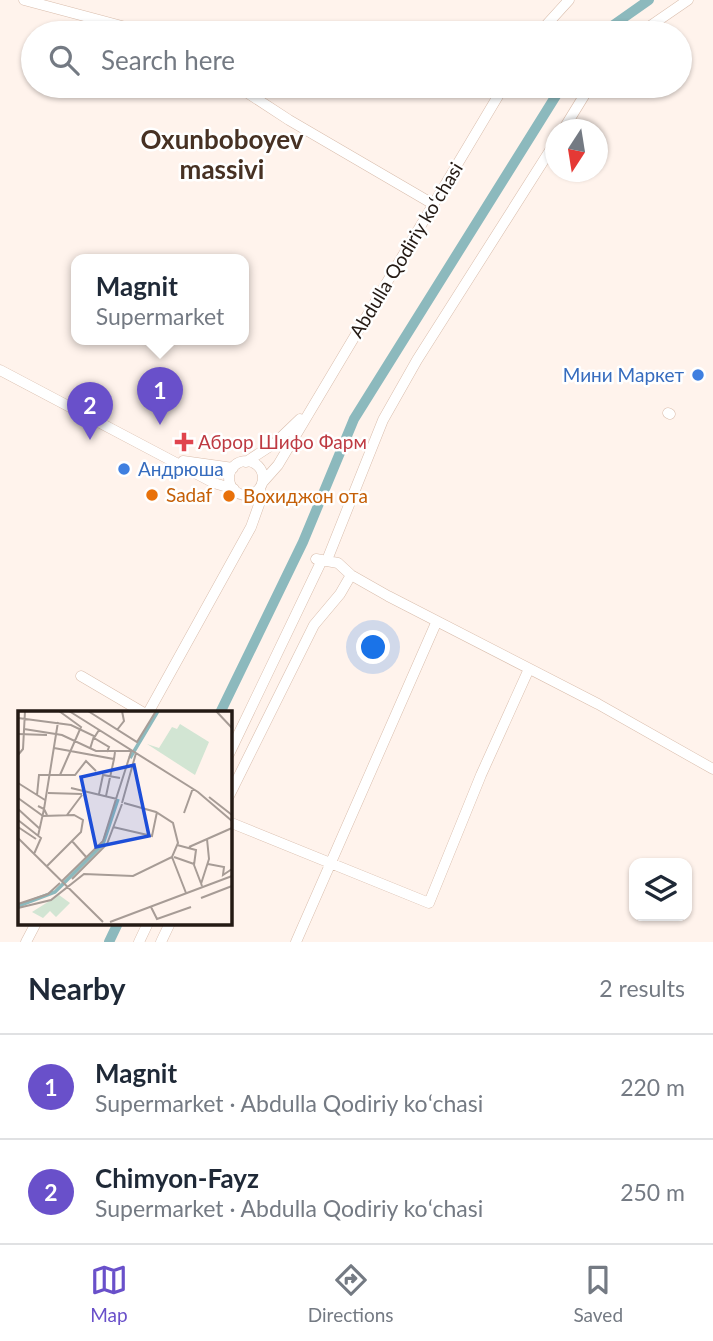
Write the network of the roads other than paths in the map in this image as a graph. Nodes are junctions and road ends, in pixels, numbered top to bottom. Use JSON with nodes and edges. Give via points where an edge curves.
{"nodes":[{"id":1,"x":24,"y":0,"type":"edge"},
{"id":2,"x":569,"y":0,"type":"edge"},
{"id":3,"x":688,"y":0,"type":"edge"},
{"id":4,"x":103,"y":21,"type":"edge"},
{"id":5,"x":550,"y":21,"type":"edge"},
{"id":6,"x":657,"y":21,"type":"edge"},
{"id":7,"x":255,"y":98,"type":"edge"},
{"id":8,"x":497,"y":98,"type":"edge"},
{"id":9,"x":583,"y":98,"type":"edge"},
{"id":10,"x":570,"y":119,"type":"edge"},
{"id":11,"x":545,"y":157,"type":"edge"},
{"id":12,"x":433,"y":204,"type":"junction"},
{"id":13,"x":0,"y":370,"type":"edge"},
{"id":14,"x":306,"y":414,"type":"junction"},
{"id":15,"x":176,"y":460,"type":"junction"},
{"id":16,"x":246,"y":461,"type":"junction"},
{"id":17,"x":233,"y":468,"type":"junction"},
{"id":18,"x":261,"y":486,"type":"junction"},
{"id":19,"x":237,"y":491,"type":"junction"},
{"id":20,"x":255,"y":518,"type":"junction"},
{"id":21,"x":322,"y":559,"type":"junction"},
{"id":22,"x":351,"y":575,"type":"junction"},
{"id":23,"x":436,"y":623,"type":"junction"},
{"id":24,"x":528,"y":671,"type":"junction"},
{"id":25,"x":81,"y":676,"type":"dead end"},
{"id":26,"x":142,"y":711,"type":"edge"},
{"id":27,"x":147,"y":711,"type":"edge"},
{"id":28,"x":231,"y":750,"type":"edge"},
{"id":29,"x":713,"y":769,"type":"edge"},
{"id":30,"x":231,"y":792,"type":"edge"},
{"id":31,"x":231,"y":823,"type":"edge"},
{"id":32,"x":330,"y":865,"type":"junction"},
{"id":33,"x":35,"y":925,"type":"edge"},
{"id":34,"x":147,"y":925,"type":"edge"},
{"id":35,"x":169,"y":925,"type":"edge"},
{"id":36,"x":26,"y":942,"type":"edge"},
{"id":37,"x":139,"y":942,"type":"edge"},
{"id":38,"x":161,"y":942,"type":"edge"},
{"id":39,"x":296,"y":942,"type":"edge"}],
"edges":[{"from":1,"to":4,"type":"street"},
{"from":2,"to":5,"type":"street"},
{"from":3,"to":6,"type":"street"},
{"from":7,"to":12,"type":"street"},
{"from":8,"to":12,"type":"street","name":"Abdulla Qodiriy koʻchasi"},
{"from":9,"to":10,"type":"street"},
{"from":11,"to":21,"type":"street","via":[[383,420]]},
{"from":12,"to":14,"type":"street","name":"Abdulla Qodiriy koʻchasi"},
{"from":13,"to":15,"type":"street"},
{"from":14,"to":16,"type":"street","name":"Abdulla Qodiriy koʻchasi","via":[[275,443]]},
{"from":14,"to":18,"type":"street","name":"Abdulla Qodiriy koʻchasi"},
{"from":15,"to":17,"type":"street"},
{"from":15,"to":19,"type":"street"},
{"from":16,"to":17,"type":"street","name":"Abdulla Qodiriy koʻchasi"},
{"from":16,"to":18,"type":"street","via":[[260,468]]},
{"from":17,"to":19,"type":"street","via":[[230,479]]},
{"from":18,"to":19,"type":"street","via":[[251,494]]},
{"from":18,"to":20,"type":"street","name":"Abdulla Qodiriy koʻchasi"},
{"from":19,"to":20,"type":"street","via":[[252,506]]},
{"from":20,"to":27,"type":"street","name":"Abdulla Qodiriy koʻchasi"},
{"from":21,"to":22,"type":"street","via":[[338,563]]},
{"from":21,"to":28,"type":"street"},
{"from":22,"to":23,"type":"street"},
{"from":22,"to":30,"type":"street","via":[[314,625]]},
{"from":23,"to":24,"type":"street"},
{"from":23,"to":32,"type":"street"},
{"from":24,"to":29,"type":"street","via":[[598,704]]},
{"from":24,"to":32,"type":"street","via":[[429,903]]},
{"from":25,"to":26,"type":"street"},
{"from":31,"to":32,"type":"street"},
{"from":32,"to":39,"type":"street"},
{"from":33,"to":36,"type":"street"},
{"from":34,"to":37,"type":"street"},
{"from":35,"to":38,"type":"street"}]}
